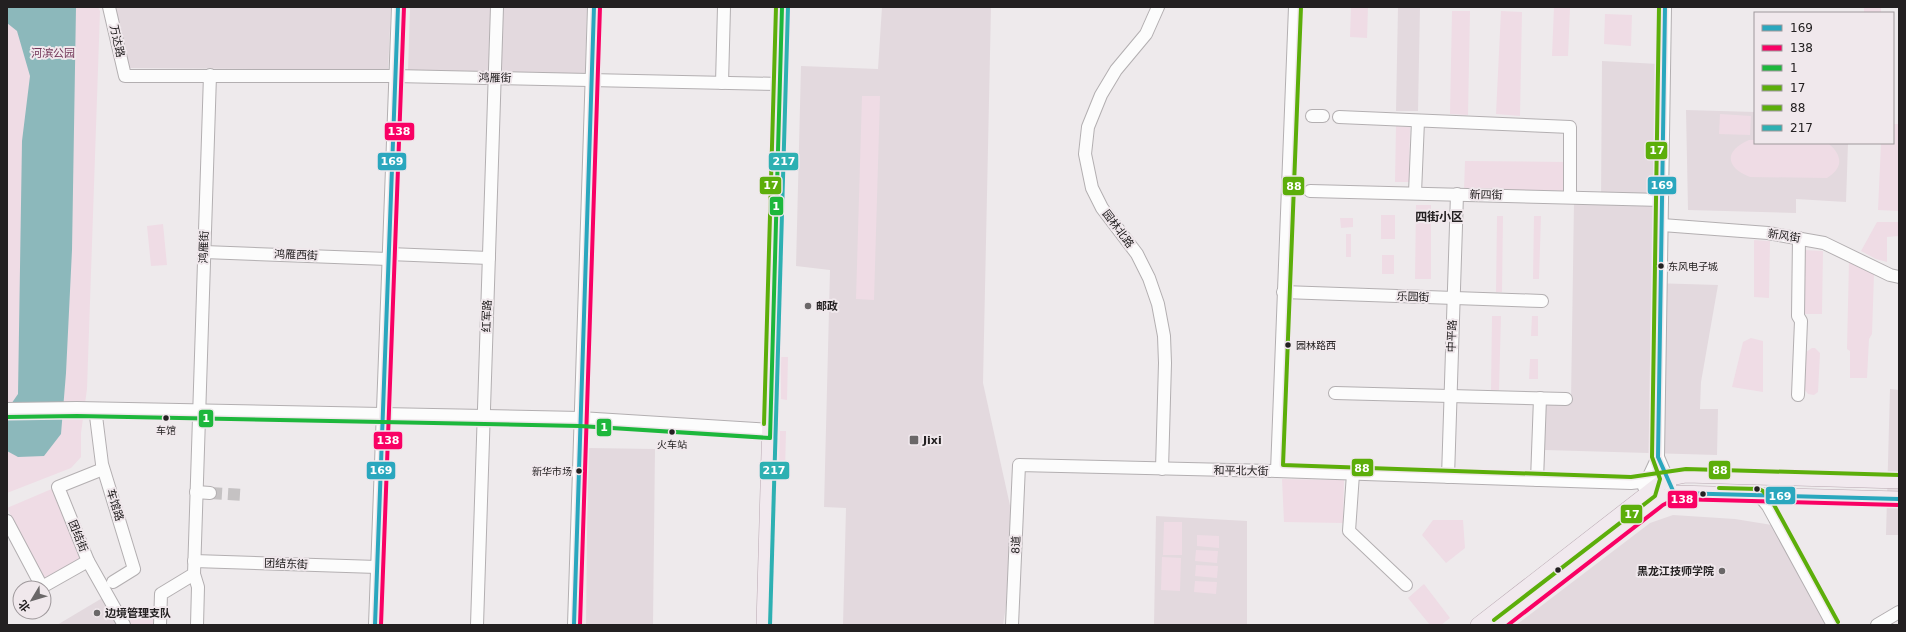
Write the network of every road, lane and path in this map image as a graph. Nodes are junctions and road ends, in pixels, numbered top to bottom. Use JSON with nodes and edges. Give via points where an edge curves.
{"nodes":[{"id":1,"x":109,"y":7,"type":"edge"},
{"id":2,"x":398,"y":7,"type":"edge"},
{"id":3,"x":497,"y":7,"type":"edge"},
{"id":4,"x":594,"y":7,"type":"edge"},
{"id":5,"x":724,"y":7,"type":"edge"},
{"id":6,"x":782,"y":7,"type":"edge"},
{"id":7,"x":1158,"y":7,"type":"edge"},
{"id":8,"x":1295,"y":7,"type":"edge"},
{"id":9,"x":1665,"y":7,"type":"edge"},
{"id":10,"x":210,"y":75,"type":"junction"},
{"id":11,"x":125,"y":76,"type":"joint"},
{"id":12,"x":395,"y":76,"type":"junction"},
{"id":13,"x":495,"y":78,"type":"junction"},
{"id":14,"x":591,"y":80,"type":"junction"},
{"id":15,"x":722,"y":83,"type":"junction"},
{"id":16,"x":780,"y":84,"type":"junction"},
{"id":17,"x":1339,"y":117,"type":"dead end"},
{"id":18,"x":1418,"y":120,"type":"junction"},
{"id":19,"x":1310,"y":191,"type":"dead end"},
{"id":20,"x":1415,"y":193,"type":"junction"},
{"id":21,"x":1457,"y":194,"type":"junction"},
{"id":22,"x":1570,"y":197,"type":"junction"},
{"id":23,"x":1662,"y":200,"type":"junction"},
{"id":24,"x":1662,"y":225,"type":"junction"},
{"id":25,"x":1799,"y":238,"type":"junction"},
{"id":26,"x":204,"y":252,"type":"junction"},
{"id":27,"x":389,"y":256,"type":"junction"},
{"id":28,"x":489,"y":258,"type":"junction"},
{"id":29,"x":1899,"y":277,"type":"edge"},
{"id":30,"x":1284,"y":292,"type":"junction"},
{"id":31,"x":1453,"y":298,"type":"junction"},
{"id":32,"x":1542,"y":301,"type":"dead end"},
{"id":33,"x":1335,"y":393,"type":"dead end"},
{"id":34,"x":1798,"y":395,"type":"dead end"},
{"id":35,"x":1450,"y":396,"type":"junction"},
{"id":36,"x":1540,"y":398,"type":"junction"},
{"id":37,"x":1566,"y":399,"type":"dead end"},
{"id":38,"x":7,"y":409,"type":"edge"},
{"id":39,"x":77,"y":412,"type":"junction"},
{"id":40,"x":200,"y":414,"type":"junction"},
{"id":41,"x":96,"y":416,"type":"junction"},
{"id":42,"x":7,"y":417,"type":"edge"},
{"id":43,"x":383,"y":419,"type":"junction"},
{"id":44,"x":483,"y":420,"type":"junction"},
{"id":45,"x":580,"y":422,"type":"junction"},
{"id":46,"x":770,"y":434,"type":"junction"},
{"id":47,"x":1658,"y":458,"type":"junction"},
{"id":48,"x":1019,"y":466,"type":"joint"},
{"id":49,"x":103,"y":469,"type":"junction"},
{"id":50,"x":1162,"y":469,"type":"junction"},
{"id":51,"x":1277,"y":471,"type":"junction"},
{"id":52,"x":1353,"y":474,"type":"junction"},
{"id":53,"x":1448,"y":477,"type":"junction"},
{"id":54,"x":1537,"y":480,"type":"junction"},
{"id":55,"x":1899,"y":481,"type":"edge"},
{"id":56,"x":1658,"y":488,"type":"junction"},
{"id":57,"x":196,"y":492,"type":"junction"},
{"id":58,"x":210,"y":493,"type":"tunnel mouth"},
{"id":59,"x":1759,"y":495,"type":"junction"},
{"id":60,"x":1899,"y":499,"type":"edge"},
{"id":61,"x":7,"y":521,"type":"edge"},
{"id":62,"x":88,"y":561,"type":"junction"},
{"id":63,"x":194,"y":561,"type":"junction"},
{"id":64,"x":377,"y":566,"type":"junction"},
{"id":65,"x":194,"y":574,"type":"junction"},
{"id":66,"x":113,"y":582,"type":"dead end"},
{"id":67,"x":1406,"y":585,"type":"dead end"},
{"id":68,"x":1899,"y":612,"type":"edge"},
{"id":69,"x":124,"y":625,"type":"edge"},
{"id":70,"x":160,"y":625,"type":"edge"},
{"id":71,"x":197,"y":625,"type":"edge"},
{"id":72,"x":375,"y":625,"type":"edge"},
{"id":73,"x":477,"y":625,"type":"edge"},
{"id":74,"x":574,"y":625,"type":"edge"},
{"id":75,"x":764,"y":625,"type":"edge"},
{"id":76,"x":1012,"y":625,"type":"edge"},
{"id":77,"x":1478,"y":625,"type":"edge"},
{"id":78,"x":1498,"y":625,"type":"edge"},
{"id":79,"x":1833,"y":625,"type":"edge"},
{"id":80,"x":1877,"y":625,"type":"edge"}],
"edges":[{"from":1,"to":11,"type":"street","name":"万达路"},
{"from":2,"to":12,"type":"street"},
{"from":3,"to":13,"type":"street","name":"红军路"},
{"from":4,"to":14,"type":"street"},
{"from":5,"to":15,"type":"street"},
{"from":6,"to":16,"type":"main road"},
{"from":7,"to":50,"type":"street","name":"园林北路","via":[[1146,34],[1116,70],[1101,95],[1088,126],[1085,154],[1092,188],[1102,208],[1137,254],[1158,304],[1164,336],[1165,363]]},
{"from":8,"to":30,"type":"street"},
{"from":9,"to":23,"type":"street"},
{"from":10,"to":11,"type":"street","name":"鸿雁街"},
{"from":10,"to":12,"type":"street","name":"鸿雁街"},
{"from":10,"to":26,"type":"street","name":"鸿雁街"},
{"from":12,"to":13,"type":"street","name":"鸿雁街"},
{"from":12,"to":27,"type":"street"},
{"from":13,"to":14,"type":"street","name":"鸿雁街"},
{"from":13,"to":28,"type":"street","name":"红军路"},
{"from":14,"to":15,"type":"street","name":"鸿雁街"},
{"from":14,"to":45,"type":"street"},
{"from":15,"to":16,"type":"street","name":"鸿雁街"},
{"from":16,"to":46,"type":"main road"},
{"from":17,"to":18,"type":"street"},
{"from":18,"to":20,"type":"street"},
{"from":18,"to":22,"type":"street","via":[[1570,127]]},
{"from":19,"to":20,"type":"street","name":"新四街"},
{"from":20,"to":21,"type":"street","name":"新四街"},
{"from":21,"to":22,"type":"street","name":"新四街"},
{"from":21,"to":31,"type":"street","name":"中平路"},
{"from":22,"to":23,"type":"street","name":"新四街"},
{"from":23,"to":24,"type":"street"},
{"from":24,"to":25,"type":"street","name":"新风街","via":[[1768,233]]},
{"from":24,"to":47,"type":"street"},
{"from":25,"to":29,"type":"street","name":"新风街","via":[[1824,243]]},
{"from":25,"to":34,"type":"street"},
{"from":26,"to":27,"type":"street","name":"鸿雁西街"},
{"from":26,"to":40,"type":"street","name":"鸿雁街"},
{"from":27,"to":28,"type":"street","name":"鸿雁西街"},
{"from":27,"to":43,"type":"street"},
{"from":28,"to":44,"type":"street","name":"红军路"},
{"from":30,"to":31,"type":"street","name":"乐园街"},
{"from":30,"to":51,"type":"street"},
{"from":31,"to":32,"type":"street","name":"乐园街"},
{"from":31,"to":35,"type":"street","name":"中平路"},
{"from":33,"to":35,"type":"street"},
{"from":35,"to":36,"type":"street"},
{"from":35,"to":53,"type":"street","name":"中平路"},
{"from":36,"to":37,"type":"street"},
{"from":36,"to":54,"type":"street"},
{"from":38,"to":39,"type":"street"},
{"from":39,"to":40,"type":"street"},
{"from":39,"to":41,"type":"street"},
{"from":39,"to":42,"type":"street"},
{"from":40,"to":41,"type":"street"},
{"from":40,"to":43,"type":"street"},
{"from":40,"to":57,"type":"street","name":"鸿雁街"},
{"from":41,"to":49,"type":"street","name":"车馆路"},
{"from":43,"to":44,"type":"street"},
{"from":43,"to":64,"type":"street"},
{"from":44,"to":45,"type":"street"},
{"from":44,"to":73,"type":"street","name":"红军路"},
{"from":45,"to":46,"type":"street"},
{"from":45,"to":74,"type":"street"},
{"from":46,"to":75,"type":"main road"},
{"from":47,"to":56,"type":"street"},
{"from":47,"to":56,"type":"street"},
{"from":48,"to":50,"type":"street","name":"和平北大街"},
{"from":48,"to":76,"type":"street","name":"8道"},
{"from":49,"to":62,"type":"street","name":"团结街","via":[[58,487]]},
{"from":49,"to":66,"type":"street","name":"车馆路","via":[[134,569]]},
{"from":50,"to":51,"type":"street","name":"和平北大街"},
{"from":51,"to":52,"type":"street","name":"和平北大街"},
{"from":52,"to":53,"type":"street","name":"和平北大街"},
{"from":52,"to":67,"type":"street","via":[[1349,531]]},
{"from":53,"to":54,"type":"street","name":"和平北大街"},
{"from":54,"to":56,"type":"street","name":"和平北大街","via":[[1631,483]]},
{"from":55,"to":56,"type":"main road","name":"和平北大街","via":[[1686,475]]},
{"from":56,"to":59,"type":"main road","name":"和平北大街"},
{"from":56,"to":77,"type":"main road","via":[[1636,502]]},
{"from":56,"to":78,"type":"main road"},
{"from":57,"to":58,"type":"street"},
{"from":57,"to":63,"type":"street","name":"鸿雁街"},
{"from":59,"to":60,"type":"main road","name":"和平北大街"},
{"from":59,"to":79,"type":"street","via":[[1768,506]]},
{"from":61,"to":62,"type":"street","via":[[42,587]]},
{"from":62,"to":69,"type":"street","name":"团结街"},
{"from":63,"to":64,"type":"street","name":"团结东街"},
{"from":63,"to":65,"type":"street","name":"鸿雁街"},
{"from":64,"to":72,"type":"street"},
{"from":65,"to":70,"type":"street","via":[[161,594]]},
{"from":65,"to":71,"type":"street","name":"鸿雁街","via":[[198,587]]},
{"from":68,"to":80,"type":"street"}]}
